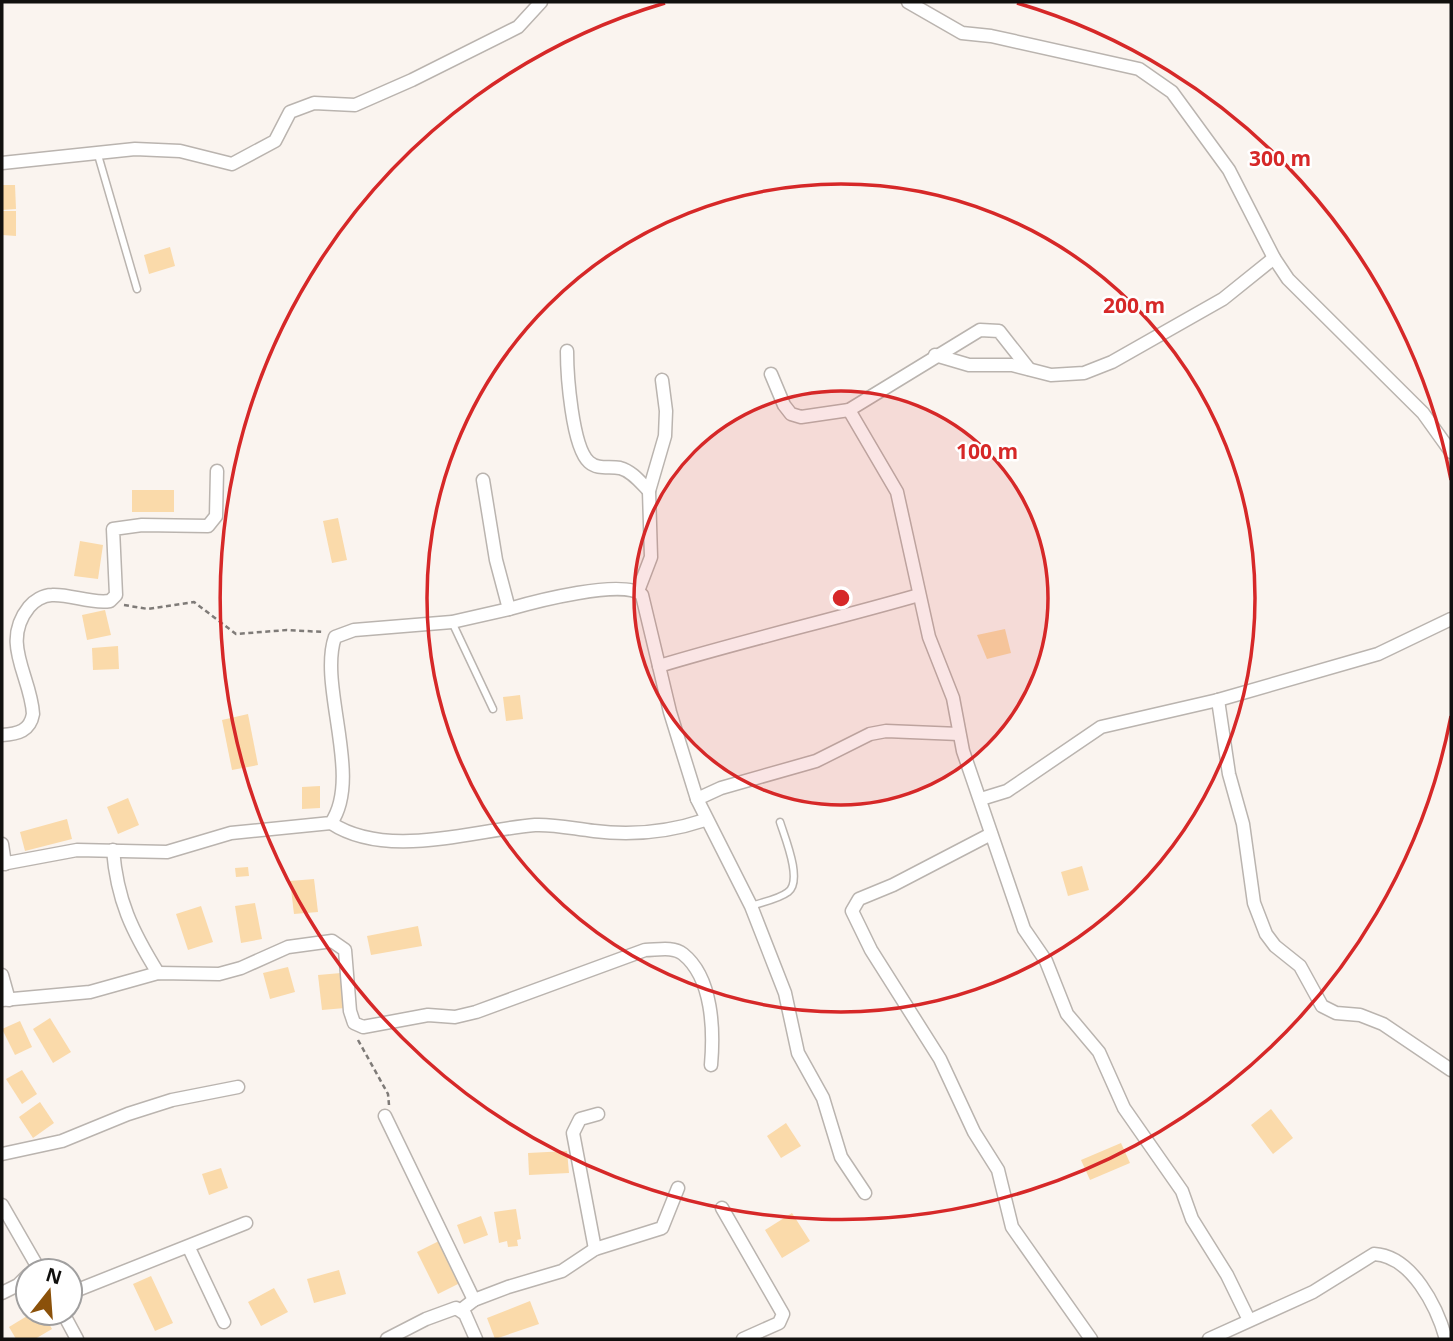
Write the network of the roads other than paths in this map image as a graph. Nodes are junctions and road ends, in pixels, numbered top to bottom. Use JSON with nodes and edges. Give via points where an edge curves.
{"nodes":[{"id":1,"x":541,"y":2,"type":"edge"},
{"id":2,"x":908,"y":2,"type":"edge"},
{"id":3,"x":98,"y":155,"type":"junction"},
{"id":4,"x":2,"y":163,"type":"edge"},
{"id":5,"x":1274,"y":258,"type":"junction"},
{"id":6,"x":137,"y":289,"type":"dead end"},
{"id":7,"x":567,"y":351,"type":"dead end"},
{"id":8,"x":935,"y":355,"type":"junction"},
{"id":9,"x":1028,"y":369,"type":"junction"},
{"id":10,"x":771,"y":374,"type":"dead end"},
{"id":11,"x":662,"y":380,"type":"dead end"},
{"id":12,"x":849,"y":410,"type":"junction"},
{"id":13,"x":1451,"y":452,"type":"edge"},
{"id":14,"x":217,"y":471,"type":"dead end"},
{"id":15,"x":484,"y":480,"type":"dead end"},
{"id":16,"x":649,"y":491,"type":"junction"},
{"id":17,"x":638,"y":591,"type":"junction"},
{"id":18,"x":919,"y":595,"type":"junction"},
{"id":19,"x":509,"y":609,"type":"junction"},
{"id":20,"x":1451,"y":619,"type":"edge"},
{"id":21,"x":452,"y":622,"type":"junction"},
{"id":22,"x":659,"y":666,"type":"junction"},
{"id":23,"x":1219,"y":700,"type":"junction"},
{"id":24,"x":493,"y":709,"type":"dead end"},
{"id":25,"x":959,"y":734,"type":"junction"},
{"id":26,"x":2,"y":735,"type":"edge"},
{"id":27,"x":697,"y":799,"type":"junction"},
{"id":28,"x":981,"y":799,"type":"junction"},
{"id":29,"x":705,"y":820,"type":"junction"},
{"id":30,"x":780,"y":822,"type":"dead end"},
{"id":31,"x":331,"y":823,"type":"junction"},
{"id":32,"x":991,"y":834,"type":"junction"},
{"id":33,"x":2,"y":844,"type":"edge"},
{"id":34,"x":113,"y":850,"type":"junction"},
{"id":35,"x":3,"y":864,"type":"edge"},
{"id":36,"x":751,"y":906,"type":"junction"},
{"id":37,"x":158,"y":973,"type":"junction"},
{"id":38,"x":2,"y":975,"type":"edge"},
{"id":39,"x":5,"y":1000,"type":"edge"},
{"id":40,"x":711,"y":1065,"type":"dead end"},
{"id":41,"x":1451,"y":1070,"type":"edge"},
{"id":42,"x":238,"y":1087,"type":"dead end"},
{"id":43,"x":598,"y":1114,"type":"dead end"},
{"id":44,"x":385,"y":1116,"type":"road end"},
{"id":45,"x":2,"y":1154,"type":"edge"},
{"id":46,"x":678,"y":1188,"type":"dead end"},
{"id":47,"x":865,"y":1194,"type":"dead end"},
{"id":48,"x":2,"y":1205,"type":"edge"},
{"id":49,"x":722,"y":1208,"type":"dead end"},
{"id":50,"x":246,"y":1223,"type":"dead end"},
{"id":51,"x":189,"y":1248,"type":"junction"},
{"id":52,"x":595,"y":1249,"type":"junction"},
{"id":53,"x":27,"y":1257,"type":"edge"},
{"id":54,"x":84,"y":1288,"type":"edge"},
{"id":55,"x":474,"y":1300,"type":"junction"},
{"id":56,"x":461,"y":1310,"type":"junction"},
{"id":57,"x":1249,"y":1320,"type":"junction"},
{"id":58,"x":224,"y":1322,"type":"dead end"},
{"id":59,"x":387,"y":1339,"type":"edge"},
{"id":60,"x":476,"y":1339,"type":"edge"},
{"id":61,"x":743,"y":1339,"type":"edge"},
{"id":62,"x":1091,"y":1339,"type":"edge"},
{"id":63,"x":1209,"y":1339,"type":"edge"},
{"id":64,"x":1446,"y":1339,"type":"edge"}],
"edges":[{"from":1,"to":3,"type":"street","via":[[518,27],[355,105],[314,103],[290,112],[275,141],[232,164],[180,151],[135,149]]},
{"from":2,"to":5,"type":"street","via":[[962,33],[1139,69],[1161,84],[1172,92],[1229,170]]},
{"from":3,"to":4,"type":"street"},
{"from":3,"to":6,"type":"lane"},
{"from":5,"to":9,"type":"street","via":[[1223,299],[1112,362],[1084,373],[1051,375]]},
{"from":5,"to":13,"type":"street","via":[[1288,279],[1423,413]]},
{"from":7,"to":16,"type":"street","via":[[568,395],[588,462],[600,468],[621,468]]},
{"from":8,"to":9,"type":"street","via":[[969,365]]},
{"from":8,"to":9,"type":"street","via":[[980,330],[991,329],[999,331]]},
{"from":8,"to":12,"type":"street"},
{"from":10,"to":12,"type":"street","via":[[791,414],[801,417]]},
{"from":11,"to":16,"type":"street","via":[[665,436]]},
{"from":12,"to":18,"type":"street","via":[[897,492]]},
{"from":14,"to":26,"type":"street","via":[[216,516],[208,526],[113,529],[116,595],[110,601],[51,594],[28,608],[15,630],[15,646],[33,714],[31,726]]},
{"from":15,"to":19,"type":"street"},
{"from":16,"to":17,"type":"street","via":[[652,557]]},
{"from":17,"to":19,"type":"street","via":[[615,589]]},
{"from":17,"to":22,"type":"street"},
{"from":18,"to":22,"type":"street"},
{"from":18,"to":25,"type":"street","via":[[953,698]]},
{"from":19,"to":21,"type":"street"},
{"from":20,"to":23,"type":"street","via":[[1378,654]]},
{"from":21,"to":24,"type":"lane"},
{"from":21,"to":31,"type":"street","via":[[354,630],[335,637],[331,668],[341,774],[339,802]]},
{"from":22,"to":27,"type":"street"},
{"from":23,"to":28,"type":"street","via":[[1101,727],[1007,791]]},
{"from":23,"to":41,"type":"street","via":[[1254,903],[1266,934],[1300,966],[1322,1006],[1384,1024]]},
{"from":25,"to":27,"type":"street","via":[[870,734],[816,761]]},
{"from":25,"to":28,"type":"street"},
{"from":27,"to":29,"type":"street"},
{"from":28,"to":32,"type":"street"},
{"from":29,"to":31,"type":"street","via":[[649,833],[538,825],[461,837],[392,839],[363,839]]},
{"from":29,"to":36,"type":"street"},
{"from":30,"to":36,"type":"lane","via":[[796,877],[793,886]]},
{"from":31,"to":34,"type":"street","via":[[231,833],[167,852]]},
{"from":32,"to":57,"type":"street","via":[[1024,929],[1046,961],[1061,1003],[1099,1052],[1124,1108],[1182,1191],[1192,1219]]},
{"from":32,"to":62,"type":"street","via":[[859,899],[852,911],[871,950],[940,1059],[974,1132],[998,1170],[1012,1227]]},
{"from":33,"to":35,"type":"street"},
{"from":34,"to":35,"type":"street","via":[[77,850]]},
{"from":34,"to":37,"type":"street","via":[[131,930]]},
{"from":36,"to":47,"type":"street","via":[[785,993],[799,1053],[823,1098],[841,1157]]},
{"from":37,"to":39,"type":"street","via":[[90,992]]},
{"from":37,"to":40,"type":"street","via":[[219,974],[288,947],[332,941],[345,950],[350,1011],[358,1026],[428,1015],[455,1017],[645,950],[670,949],[683,954],[695,969],[708,1000],[714,1028]]},
{"from":38,"to":39,"type":"street"},
{"from":42,"to":45,"type":"street","via":[[172,1100],[62,1141]]},
{"from":43,"to":52,"type":"street","via":[[580,1119],[573,1133]]},
{"from":44,"to":55,"type":"street"},
{"from":46,"to":52,"type":"street","via":[[662,1228]]},
{"from":48,"to":53,"type":"street"},
{"from":49,"to":61,"type":"street","via":[[783,1314],[779,1323]]},
{"from":50,"to":51,"type":"street"},
{"from":51,"to":54,"type":"street"},
{"from":51,"to":58,"type":"street"},
{"from":52,"to":55,"type":"street","via":[[562,1271]]},
{"from":55,"to":56,"type":"street"},
{"from":56,"to":59,"type":"street","via":[[450,1309]]},
{"from":56,"to":60,"type":"street"},
{"from":57,"to":63,"type":"street"},
{"from":57,"to":64,"type":"street","via":[[1313,1292],[1365,1258],[1385,1255],[1403,1264],[1419,1285]]}]}
